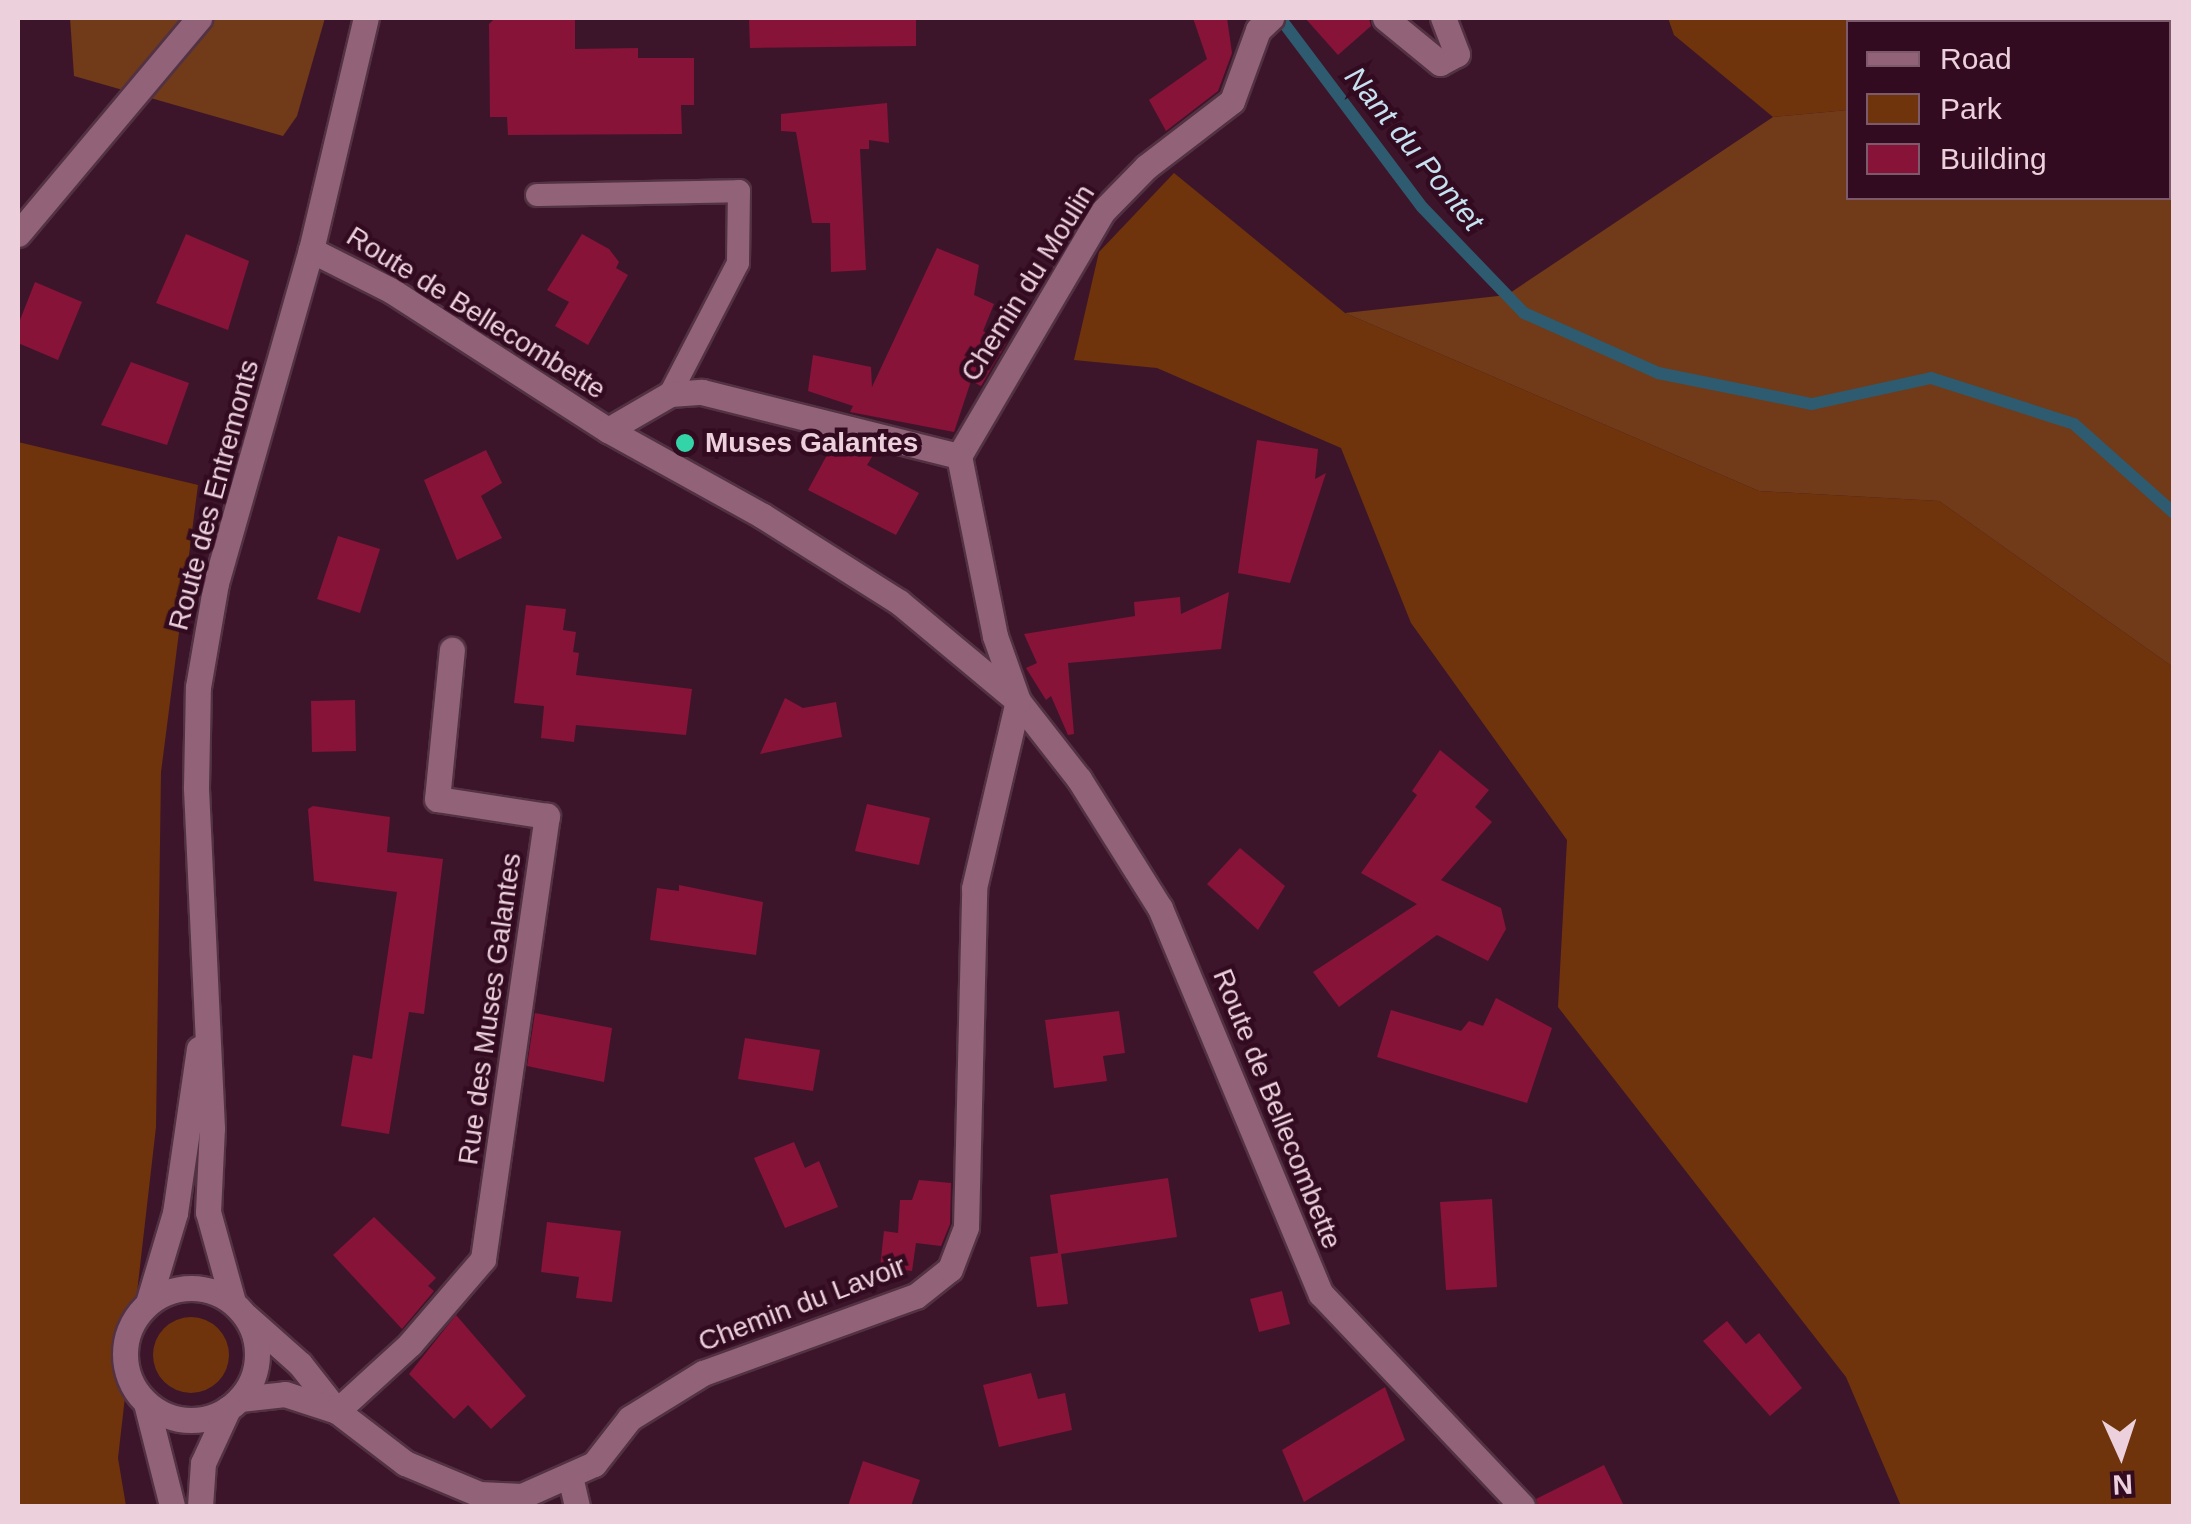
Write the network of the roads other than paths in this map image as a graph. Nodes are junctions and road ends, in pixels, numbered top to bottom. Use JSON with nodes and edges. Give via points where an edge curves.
{"nodes":[{"id":1,"x":199,"y":18,"type":"edge"},
{"id":2,"x":366,"y":18,"type":"edge"},
{"id":3,"x":1385,"y":18,"type":"edge"},
{"id":4,"x":1443,"y":18,"type":"edge"},
{"id":5,"x":1264,"y":24,"type":"edge"},
{"id":6,"x":537,"y":195,"type":"dead end"},
{"id":7,"x":18,"y":234,"type":"edge"},
{"id":8,"x":311,"y":250,"type":"junction"},
{"id":9,"x":670,"y":394,"type":"junction"},
{"id":10,"x":608,"y":430,"type":"junction"},
{"id":11,"x":959,"y":456,"type":"junction"},
{"id":12,"x":452,"y":650,"type":"dead end"},
{"id":13,"x":1018,"y":701,"type":"junction"},
{"id":14,"x":208,"y":996,"type":"junction"},
{"id":15,"x":148,"y":1303,"type":"junction"},
{"id":16,"x":239,"y":1309,"type":"junction"},
{"id":17,"x":146,"y":1403,"type":"junction"},
{"id":18,"x":234,"y":1404,"type":"junction"},
{"id":19,"x":337,"y":1411,"type":"junction"},
{"id":20,"x":570,"y":1476,"type":"junction"},
{"id":21,"x":172,"y":1506,"type":"edge"},
{"id":22,"x":200,"y":1506,"type":"edge"},
{"id":23,"x":577,"y":1506,"type":"edge"},
{"id":24,"x":1522,"y":1506,"type":"edge"}],
"edges":[{"from":1,"to":7,"type":"street"},
{"from":2,"to":8,"type":"street","name":"Route des Entremonts"},
{"from":3,"to":4,"type":"street","via":[[1440,63],[1457,54]]},
{"from":5,"to":11,"type":"street","name":"Chemin du Moulin","via":[[1232,101],[1146,167],[1102,212]]},
{"from":6,"to":9,"type":"lane","via":[[739,191],[738,263]]},
{"from":8,"to":10,"type":"street","name":"Route de Bellecombette","via":[[392,291]]},
{"from":8,"to":14,"type":"street","name":"Route des Entremonts","via":[[216,583],[198,688],[196,787]]},
{"from":9,"to":10,"type":"street","name":"Route de Bellecombette"},
{"from":9,"to":11,"type":"street","via":[[720,396]]},
{"from":10,"to":13,"type":"street","name":"Route de Bellecombette","via":[[899,602]]},
{"from":11,"to":13,"type":"street","name":"Route de Bellecombette","via":[[995,636]]},
{"from":12,"to":19,"type":"street","name":"Rue des Muses Galantes","via":[[436,799],[548,816],[483,1260],[410,1344]]},
{"from":13,"to":20,"type":"street","name":"Chemin du Lavoir","via":[[974,888],[966,1227],[950,1270],[916,1296],[703,1373],[630,1418],[594,1464]]},
{"from":13,"to":24,"type":"street","name":"Route de Bellecombette","via":[[1079,778],[1160,908],[1322,1294]]},
{"from":14,"to":15,"type":"street","name":"Route des Entremonts","via":[[175,1212]]},
{"from":14,"to":16,"type":"street","name":"Route des Entremonts","via":[[208,1212]]},
{"from":15,"to":16,"type":"street","via":[[182,1288],[217,1292]]},
{"from":15,"to":17,"type":"street","name":"Route des Entremonts","via":[[129,1328],[124,1360]]},
{"from":16,"to":18,"type":"street","name":"Route des Entremonts","via":[[256,1340],[257,1365]]},
{"from":16,"to":19,"type":"street","name":"Chemin du Lavoir","via":[[300,1364]]},
{"from":17,"to":18,"type":"street","via":[[177,1419]]},
{"from":17,"to":21,"type":"street","name":"Route des Entremonts"},
{"from":18,"to":19,"type":"street","name":"Chemin du Lavoir","via":[[284,1394]]},
{"from":18,"to":22,"type":"street","name":"Route des Entremonts","via":[[203,1463]]},
{"from":19,"to":20,"type":"street","name":"Chemin du Lavoir","via":[[405,1463],[478,1494],[522,1496]]},
{"from":20,"to":23,"type":"street"}]}
